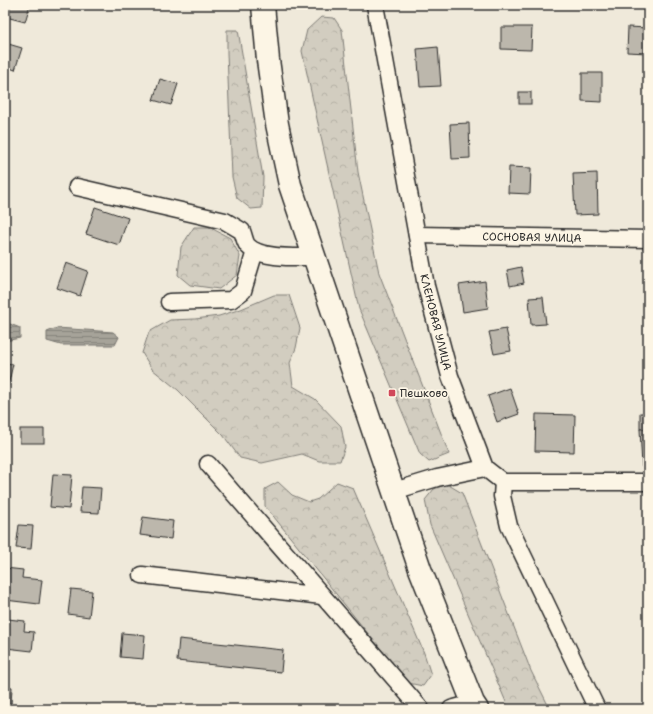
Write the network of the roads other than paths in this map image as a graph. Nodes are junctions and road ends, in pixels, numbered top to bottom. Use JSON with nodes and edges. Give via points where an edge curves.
{"nodes":[{"id":1,"x":264,"y":5,"type":"edge"},
{"id":2,"x":375,"y":5,"type":"edge"},
{"id":3,"x":77,"y":186,"type":"dead end"},
{"id":4,"x":417,"y":235,"type":"junction"},
{"id":5,"x":648,"y":239,"type":"edge"},
{"id":6,"x":255,"y":251,"type":"junction"},
{"id":7,"x":314,"y":257,"type":"junction"},
{"id":8,"x":169,"y":302,"type":"dead end"},
{"id":9,"x":208,"y":464,"type":"dead end"},
{"id":10,"x":485,"y":468,"type":"junction"},
{"id":11,"x":503,"y":482,"type":"junction"},
{"id":12,"x":648,"y":482,"type":"edge"},
{"id":13,"x":394,"y":491,"type":"junction"},
{"id":14,"x":142,"y":575,"type":"dead end"},
{"id":15,"x":322,"y":596,"type":"junction"},
{"id":16,"x":475,"y":706,"type":"edge"},
{"id":17,"x":421,"y":709,"type":"edge"},
{"id":18,"x":451,"y":709,"type":"edge"},
{"id":19,"x":597,"y":709,"type":"edge"}],
"edges":[{"from":1,"to":7,"type":"highway","via":[[277,124],[290,185]]},
{"from":2,"to":4,"type":"street","name":"КЛЕНОВАЯ УЛИЦА"},
{"from":3,"to":6,"type":"street","via":[[225,221],[242,231],[247,245]]},
{"from":4,"to":5,"type":"street","name":"СОСНОВАЯ УЛИЦА"},
{"from":4,"to":10,"type":"street","name":"КЛЕНОВАЯ УЛИЦА","via":[[426,286],[450,376]]},
{"from":6,"to":7,"type":"street","via":[[282,257]]},
{"from":6,"to":8,"type":"street","via":[[242,291],[231,300]]},
{"from":7,"to":13,"type":"highway"},
{"from":9,"to":15,"type":"street"},
{"from":10,"to":11,"type":"street"},
{"from":10,"to":13,"type":"street","via":[[437,478]]},
{"from":11,"to":12,"type":"street"},
{"from":11,"to":19,"type":"street","via":[[502,496],[509,526]]},
{"from":13,"to":16,"type":"highway","via":[[420,569]]},
{"from":14,"to":15,"type":"street"},
{"from":15,"to":17,"type":"street"},
{"from":16,"to":18,"type":"street"}]}
